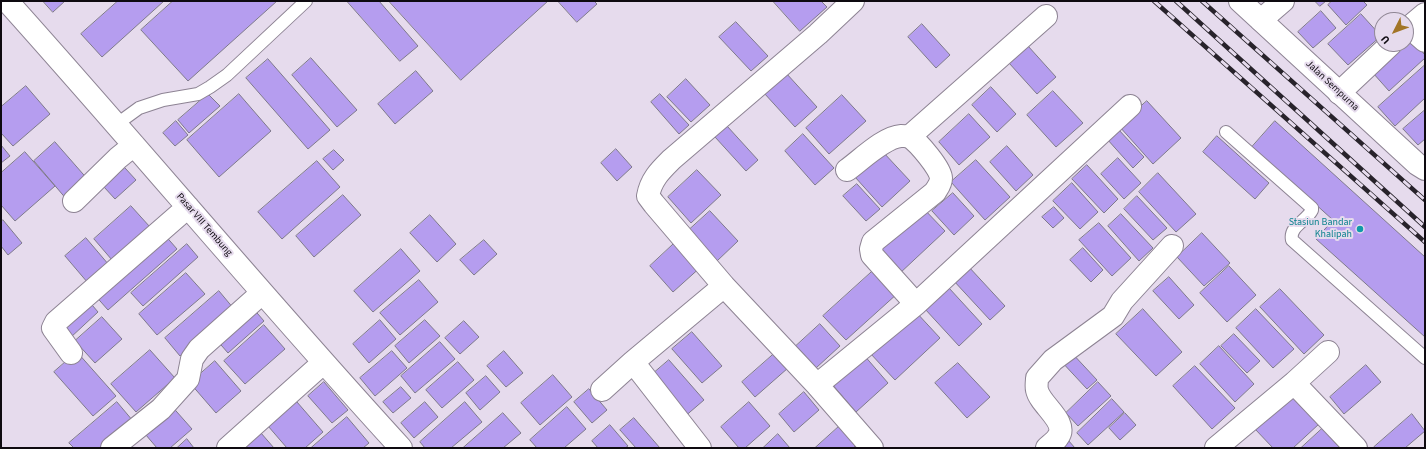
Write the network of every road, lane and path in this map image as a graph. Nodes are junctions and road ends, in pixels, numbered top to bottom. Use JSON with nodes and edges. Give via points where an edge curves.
{"nodes":[{"id":1,"x":8,"y":1,"type":"edge"},
{"id":2,"x":306,"y":1,"type":"edge"},
{"id":3,"x":853,"y":1,"type":"edge"},
{"id":4,"x":1240,"y":1,"type":"edge"},
{"id":5,"x":1283,"y":1,"type":"edge"},
{"id":6,"x":1046,"y":16,"type":"dead end"},
{"id":7,"x":1261,"y":20,"type":"junction"},
{"id":8,"x":1414,"y":26,"type":"edge"},
{"id":9,"x":1425,"y":42,"type":"edge"},
{"id":10,"x":1383,"y":52,"type":"edge"},
{"id":11,"x":1339,"y":93,"type":"junction"},
{"id":12,"x":1130,"y":106,"type":"dead end"},
{"id":13,"x":117,"y":124,"type":"junction"},
{"id":14,"x":1226,"y":132,"type":"dead end"},
{"id":15,"x":909,"y":137,"type":"junction"},
{"id":16,"x":134,"y":145,"type":"junction"},
{"id":17,"x":1422,"y":163,"type":"edge"},
{"id":18,"x":847,"y":170,"type":"dead end"},
{"id":19,"x":74,"y":201,"type":"dead end"},
{"id":20,"x":188,"y":207,"type":"junction"},
{"id":21,"x":1172,"y":246,"type":"dead end"},
{"id":22,"x":724,"y":286,"type":"junction"},
{"id":23,"x":262,"y":293,"type":"junction"},
{"id":24,"x":916,"y":304,"type":"junction"},
{"id":25,"x":1328,"y":352,"type":"dead end"},
{"id":26,"x":71,"y":353,"type":"dead end"},
{"id":27,"x":1425,"y":358,"type":"edge"},
{"id":28,"x":633,"y":362,"type":"junction"},
{"id":29,"x":323,"y":363,"type":"junction"},
{"id":30,"x":1294,"y":383,"type":"junction"},
{"id":31,"x":817,"y":385,"type":"junction"},
{"id":32,"x":602,"y":390,"type":"dead end"},
{"id":33,"x":112,"y":448,"type":"edge"},
{"id":34,"x":228,"y":448,"type":"edge"},
{"id":35,"x":401,"y":448,"type":"edge"},
{"id":36,"x":700,"y":448,"type":"edge"},
{"id":37,"x":872,"y":448,"type":"edge"},
{"id":38,"x":1047,"y":448,"type":"edge"},
{"id":39,"x":1216,"y":448,"type":"edge"},
{"id":40,"x":1356,"y":448,"type":"edge"}],
"edges":[{"from":1,"to":13,"type":"street","name":"Pasar VIII Tembung"},
{"from":2,"to":13,"type":"lane","via":[[227,75],[210,87],[198,94],[162,100],[139,108]]},
{"from":3,"to":22,"type":"street","via":[[672,158],[650,185],[648,196]]},
{"from":4,"to":7,"type":"street","name":"Jalan Sempurna"},
{"from":5,"to":7,"type":"street"},
{"from":6,"to":15,"type":"street"},
{"from":7,"to":11,"type":"street","name":"Jalan Sempurna"},
{"from":8,"to":9,"type":"street"},
{"from":10,"to":11,"type":"street"},
{"from":11,"to":17,"type":"street","name":"Jalan Sempurna"},
{"from":12,"to":24,"type":"street"},
{"from":13,"to":16,"type":"street","name":"Pasar VIII Tembung"},
{"from":14,"to":27,"type":"lane","via":[[1312,208],[1311,214],[1294,230],[1292,240]]},
{"from":15,"to":18,"type":"street","via":[[901,136],[886,141]]},
{"from":15,"to":24,"type":"street","via":[[934,163],[941,177],[940,185],[935,192],[873,242],[871,249],[872,255]]},
{"from":16,"to":19,"type":"street"},
{"from":16,"to":20,"type":"street","name":"Pasar VIII Tembung"},
{"from":20,"to":23,"type":"street","name":"Pasar VIII Tembung"},
{"from":20,"to":26,"type":"street","via":[[56,322],[53,328]]},
{"from":21,"to":38,"type":"street","via":[[1122,301],[1113,316],[1053,360],[1037,378],[1037,392],[1056,417],[1061,429],[1059,436]]},
{"from":22,"to":28,"type":"street"},
{"from":22,"to":31,"type":"street"},
{"from":23,"to":29,"type":"street","name":"Pasar VIII Tembung"},
{"from":23,"to":33,"type":"street","via":[[199,349],[192,359],[188,379],[161,408]]},
{"from":24,"to":31,"type":"street"},
{"from":25,"to":30,"type":"street"},
{"from":28,"to":32,"type":"street"},
{"from":28,"to":36,"type":"street"},
{"from":29,"to":34,"type":"street"},
{"from":29,"to":35,"type":"street","name":"Pasar VIII Tembung"},
{"from":30,"to":39,"type":"street"},
{"from":30,"to":40,"type":"street"},
{"from":31,"to":37,"type":"street"}]}
